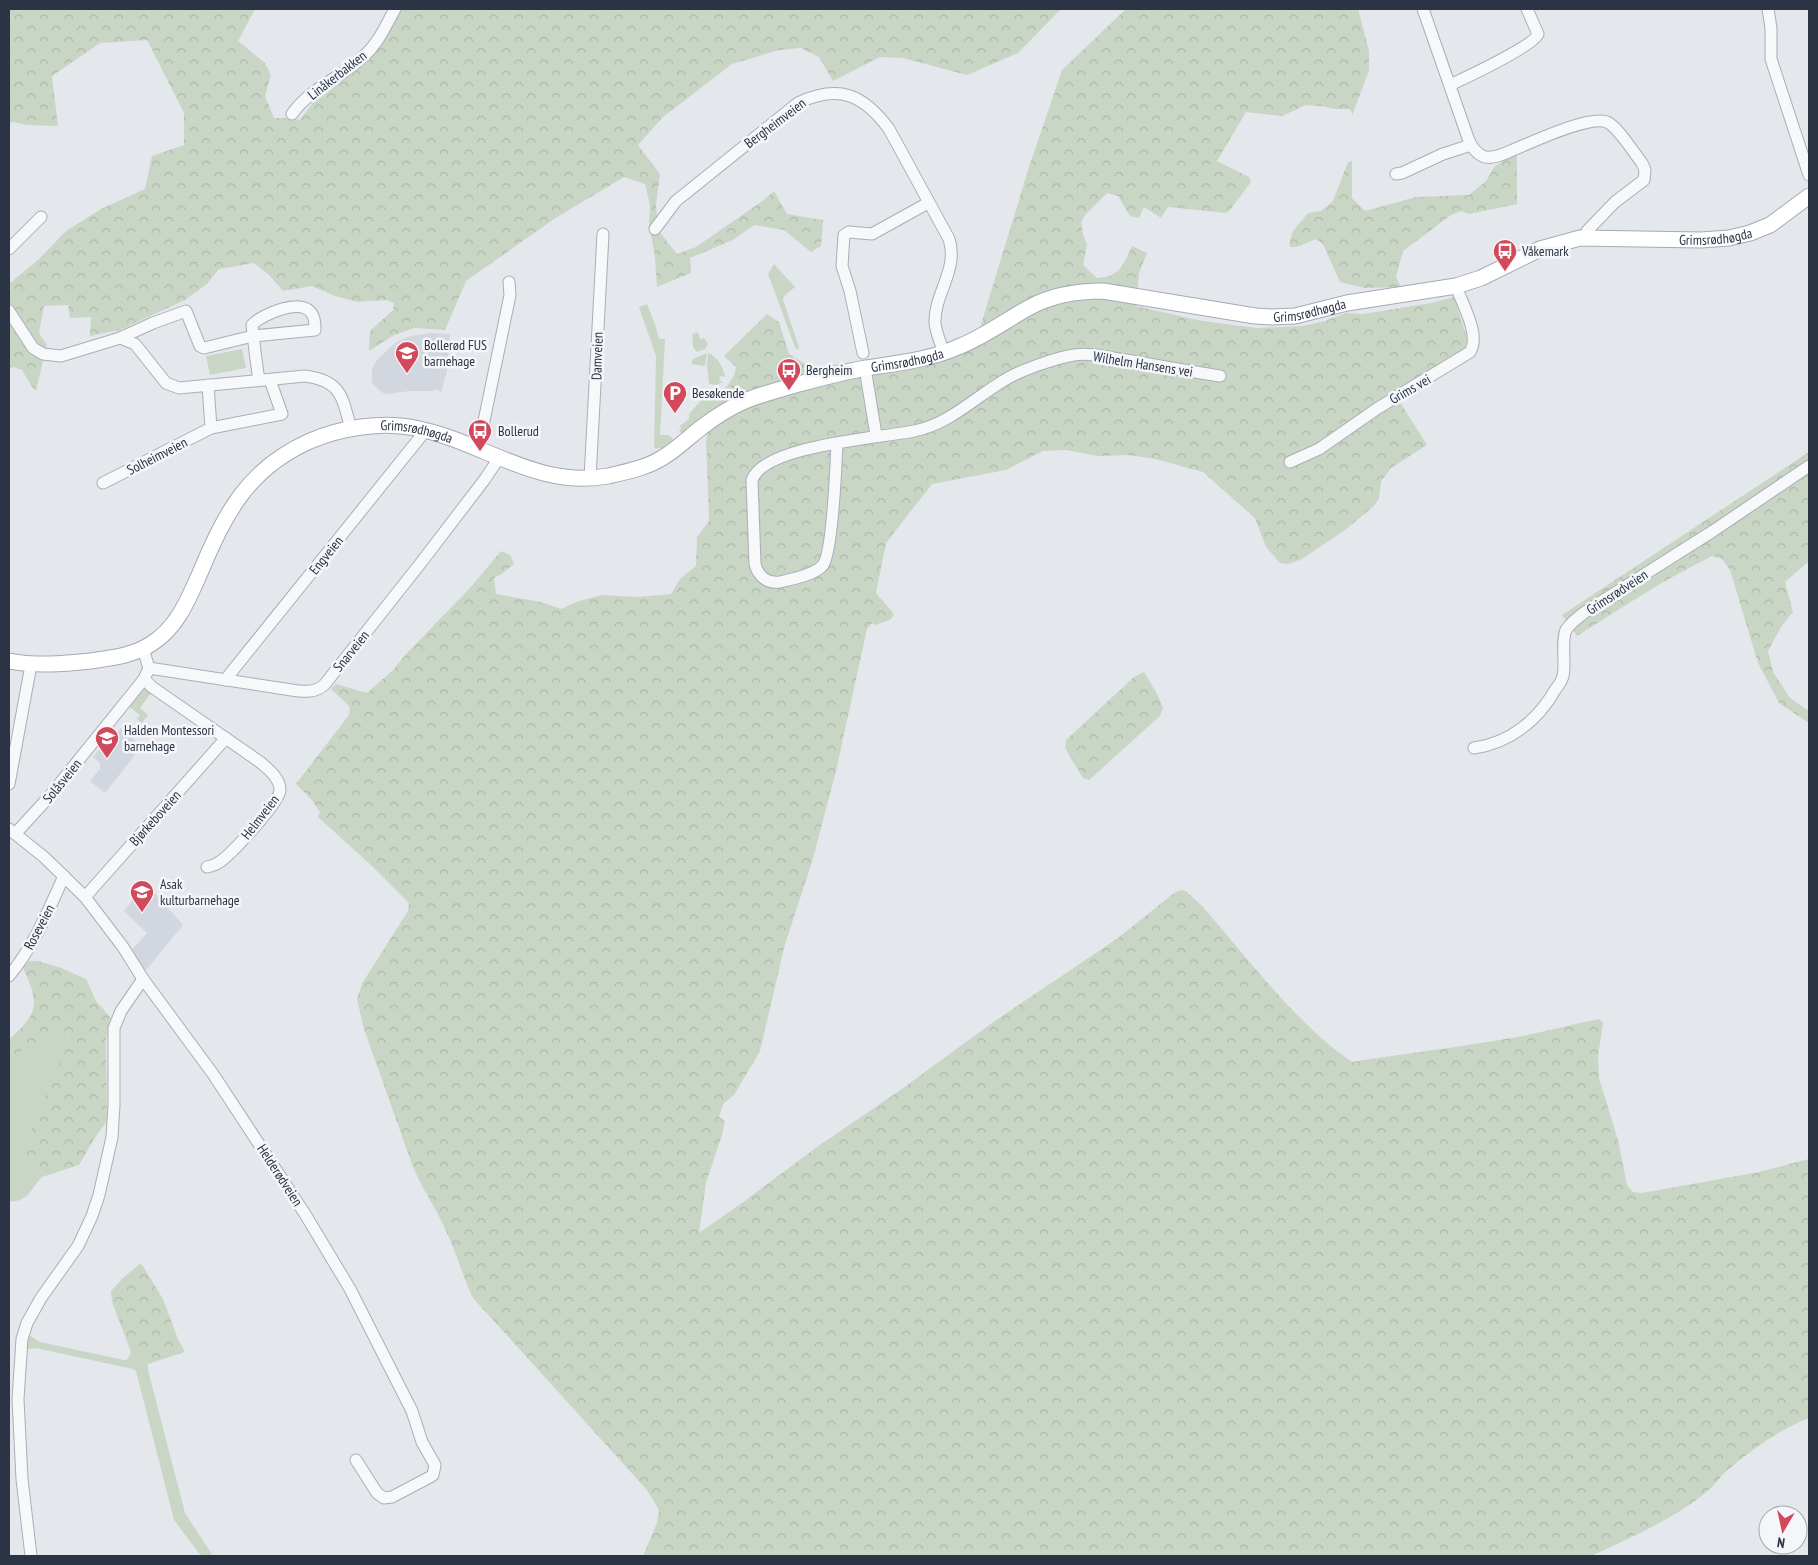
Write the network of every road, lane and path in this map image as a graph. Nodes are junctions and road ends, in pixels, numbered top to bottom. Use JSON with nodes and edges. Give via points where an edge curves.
{"nodes":[{"id":1,"x":394,"y":9,"type":"edge"},
{"id":2,"x":1423,"y":9,"type":"edge"},
{"id":3,"x":1527,"y":9,"type":"edge"},
{"id":4,"x":1768,"y":9,"type":"edge"},
{"id":5,"x":1450,"y":85,"type":"junction"},
{"id":6,"x":292,"y":114,"type":"dead end"},
{"id":7,"x":1471,"y":144,"type":"junction"},
{"id":8,"x":1396,"y":174,"type":"dead end"},
{"id":9,"x":1809,"y":176,"type":"edge"},
{"id":10,"x":1809,"y":196,"type":"edge"},
{"id":11,"x":928,"y":203,"type":"junction"},
{"id":12,"x":41,"y":217,"type":"dead end"},
{"id":13,"x":655,"y":229,"type":"dead end"},
{"id":14,"x":604,"y":234,"type":"dead end"},
{"id":15,"x":1588,"y":237,"type":"junction"},
{"id":16,"x":9,"y":249,"type":"edge"},
{"id":17,"x":509,"y":282,"type":"dead end"},
{"id":18,"x":1456,"y":286,"type":"junction"},
{"id":19,"x":9,"y":311,"type":"edge"},
{"id":20,"x":253,"y":336,"type":"junction"},
{"id":21,"x":120,"y":338,"type":"junction"},
{"id":22,"x":863,"y":353,"type":"dead end"},
{"id":23,"x":944,"y":353,"type":"junction"},
{"id":24,"x":865,"y":368,"type":"junction"},
{"id":25,"x":1220,"y":376,"type":"dead end"},
{"id":26,"x":264,"y":380,"type":"junction"},
{"id":27,"x":208,"y":385,"type":"junction"},
{"id":28,"x":211,"y":428,"type":"junction"},
{"id":29,"x":350,"y":429,"type":"junction"},
{"id":30,"x":426,"y":430,"type":"junction"},
{"id":31,"x":876,"y":435,"type":"junction"},
{"id":32,"x":837,"y":443,"type":"junction"},
{"id":33,"x":478,"y":450,"type":"junction"},
{"id":34,"x":499,"y":458,"type":"junction"},
{"id":35,"x":1290,"y":462,"type":"dead end"},
{"id":36,"x":1809,"y":466,"type":"edge"},
{"id":37,"x":590,"y":478,"type":"junction"},
{"id":38,"x":104,"y":483,"type":"dead end"},
{"id":39,"x":143,"y":649,"type":"junction"},
{"id":40,"x":9,"y":661,"type":"edge"},
{"id":41,"x":31,"y":665,"type":"junction"},
{"id":42,"x":147,"y":674,"type":"junction"},
{"id":43,"x":225,"y":680,"type":"junction"},
{"id":44,"x":226,"y":738,"type":"junction"},
{"id":45,"x":1474,"y":748,"type":"dead end"},
{"id":46,"x":9,"y":784,"type":"edge"},
{"id":47,"x":12,"y":831,"type":"edge"},
{"id":48,"x":207,"y":867,"type":"dead end"},
{"id":49,"x":64,"y":876,"type":"junction"},
{"id":50,"x":85,"y":897,"type":"junction"},
{"id":51,"x":9,"y":976,"type":"edge"},
{"id":52,"x":143,"y":979,"type":"junction"},
{"id":53,"x":356,"y":1460,"type":"dead end"},
{"id":54,"x":31,"y":1556,"type":"edge"}],
"edges":[{"from":1,"to":6,"type":"street","name":"Linåkerbakken","via":[[383,33],[366,54],[317,89]]},
{"from":2,"to":5,"type":"street"},
{"from":3,"to":5,"type":"street","via":[[1538,34],[1536,40]]},
{"from":4,"to":9,"type":"street","via":[[1771,60]]},
{"from":5,"to":7,"type":"street"},
{"from":7,"to":8,"type":"street"},
{"from":7,"to":15,"type":"street","via":[[1480,155],[1491,158],[1594,121],[1611,125],[1642,163],[1645,176],[1642,184],[1604,212],[1587,231]]},
{"from":10,"to":15,"type":"main road","name":"Grimsrødhøgda","via":[[1770,225],[1729,238],[1656,241]]},
{"from":11,"to":13,"type":"street","name":"Bergheimveien","via":[[880,117],[853,97],[829,93],[812,96],[790,108],[676,201]]},
{"from":11,"to":22,"type":"street","via":[[872,234],[844,234],[842,266]]},
{"from":11,"to":23,"type":"street","name":"Bergheimveien","via":[[951,246],[950,268],[935,324]]},
{"from":12,"to":16,"type":"street"},
{"from":14,"to":37,"type":"street","name":"Damveien"},
{"from":15,"to":18,"type":"main road","name":"Grimsrødhøgda","via":[[1540,249]]},
{"from":17,"to":33,"type":"street","via":[[510,295]]},
{"from":18,"to":23,"type":"main road","name":"Grimsrødhøgda","via":[[1347,303],[1295,316],[1272,317],[1134,295],[1087,291],[1031,306],[976,339]]},
{"from":18,"to":35,"type":"street","name":"Grims vei","via":[[1474,333],[1470,352],[1378,408],[1319,449]]},
{"from":19,"to":21,"type":"street","via":[[33,348],[43,354],[61,356]]},
{"from":20,"to":20,"type":"street","via":[[253,323],[280,310],[296,306],[312,314],[315,330]]},
{"from":20,"to":21,"type":"street","via":[[202,348],[186,311]]},
{"from":20,"to":26,"type":"street","name":"Solheimveien"},
{"from":21,"to":27,"type":"street","via":[[135,344],[166,383],[185,388]]},
{"from":23,"to":24,"type":"main road","name":"Grimsrødhøgda"},
{"from":24,"to":31,"type":"street"},
{"from":24,"to":37,"type":"main road","name":"Grimsrødhøgda","via":[[750,399],[712,420],[662,458],[637,469]]},
{"from":25,"to":31,"type":"street","name":"Wilhelm Hansens vei","via":[[1075,355],[1010,376],[936,424],[915,431]]},
{"from":26,"to":27,"type":"street"},
{"from":26,"to":28,"type":"street","name":"Solheimveien","via":[[282,414]]},
{"from":26,"to":29,"type":"street","via":[[305,376],[329,382],[343,400]]},
{"from":27,"to":28,"type":"street"},
{"from":28,"to":38,"type":"street","name":"Solheimveien"},
{"from":29,"to":30,"type":"main road","name":"Grimsrødhøgda","via":[[392,425]]},
{"from":29,"to":39,"type":"main road","name":"Grimsrødhøgda","via":[[309,442],[283,456],[245,488],[219,530],[179,616],[168,630]]},
{"from":30,"to":33,"type":"main road","name":"Grimsrødhøgda"},
{"from":30,"to":43,"type":"street","name":"Engveien"},
{"from":31,"to":32,"type":"street","name":"Wilhelm Hansens vei"},
{"from":32,"to":32,"type":"street","name":"Wilhelm Hansens vei","via":[[830,540],[823,565],[815,571],[780,582],[764,579],[755,564],[754,474],[805,449]]},
{"from":33,"to":34,"type":"main road","name":"Grimsrødhøgda"},
{"from":34,"to":37,"type":"main road","name":"Grimsrødhøgda","via":[[540,473]]},
{"from":34,"to":43,"type":"street","name":"Snarveien","via":[[411,576],[321,687],[307,692]]},
{"from":36,"to":45,"type":"street","name":"Grimsrødveien","via":[[1585,612],[1565,631],[1563,677],[1546,706],[1510,736],[1495,744]]},
{"from":39,"to":41,"type":"main road","name":"Grimsrødhøgda","via":[[118,657]]},
{"from":39,"to":42,"type":"street"},
{"from":40,"to":41,"type":"main road","name":"Grimsrødhøgda"},
{"from":41,"to":46,"type":"street"},
{"from":42,"to":43,"type":"street","name":"Snarveien"},
{"from":42,"to":44,"type":"street","name":"Helmveien","via":[[161,695]]},
{"from":42,"to":47,"type":"street","name":"Solåsveien","via":[[48,798]]},
{"from":44,"to":48,"type":"street","name":"Helmveien","via":[[267,768],[278,783],[280,793],[269,810],[227,856]]},
{"from":44,"to":50,"type":"street","name":"Bjørkeboveien"},
{"from":47,"to":49,"type":"street","name":"Helderødveien"},
{"from":49,"to":50,"type":"street","name":"Helderødveien"},
{"from":49,"to":51,"type":"street","name":"Roseveien","via":[[41,927]]},
{"from":50,"to":52,"type":"street","name":"Helderødveien"},
{"from":52,"to":53,"type":"street","name":"Helderødveien","via":[[212,1074],[334,1262],[412,1411],[435,1469],[430,1477],[392,1498],[384,1498]]},
{"from":52,"to":54,"type":"street","via":[[114,1028],[112,1137],[92,1216],[78,1246],[41,1298],[22,1339],[18,1406]]}]}
